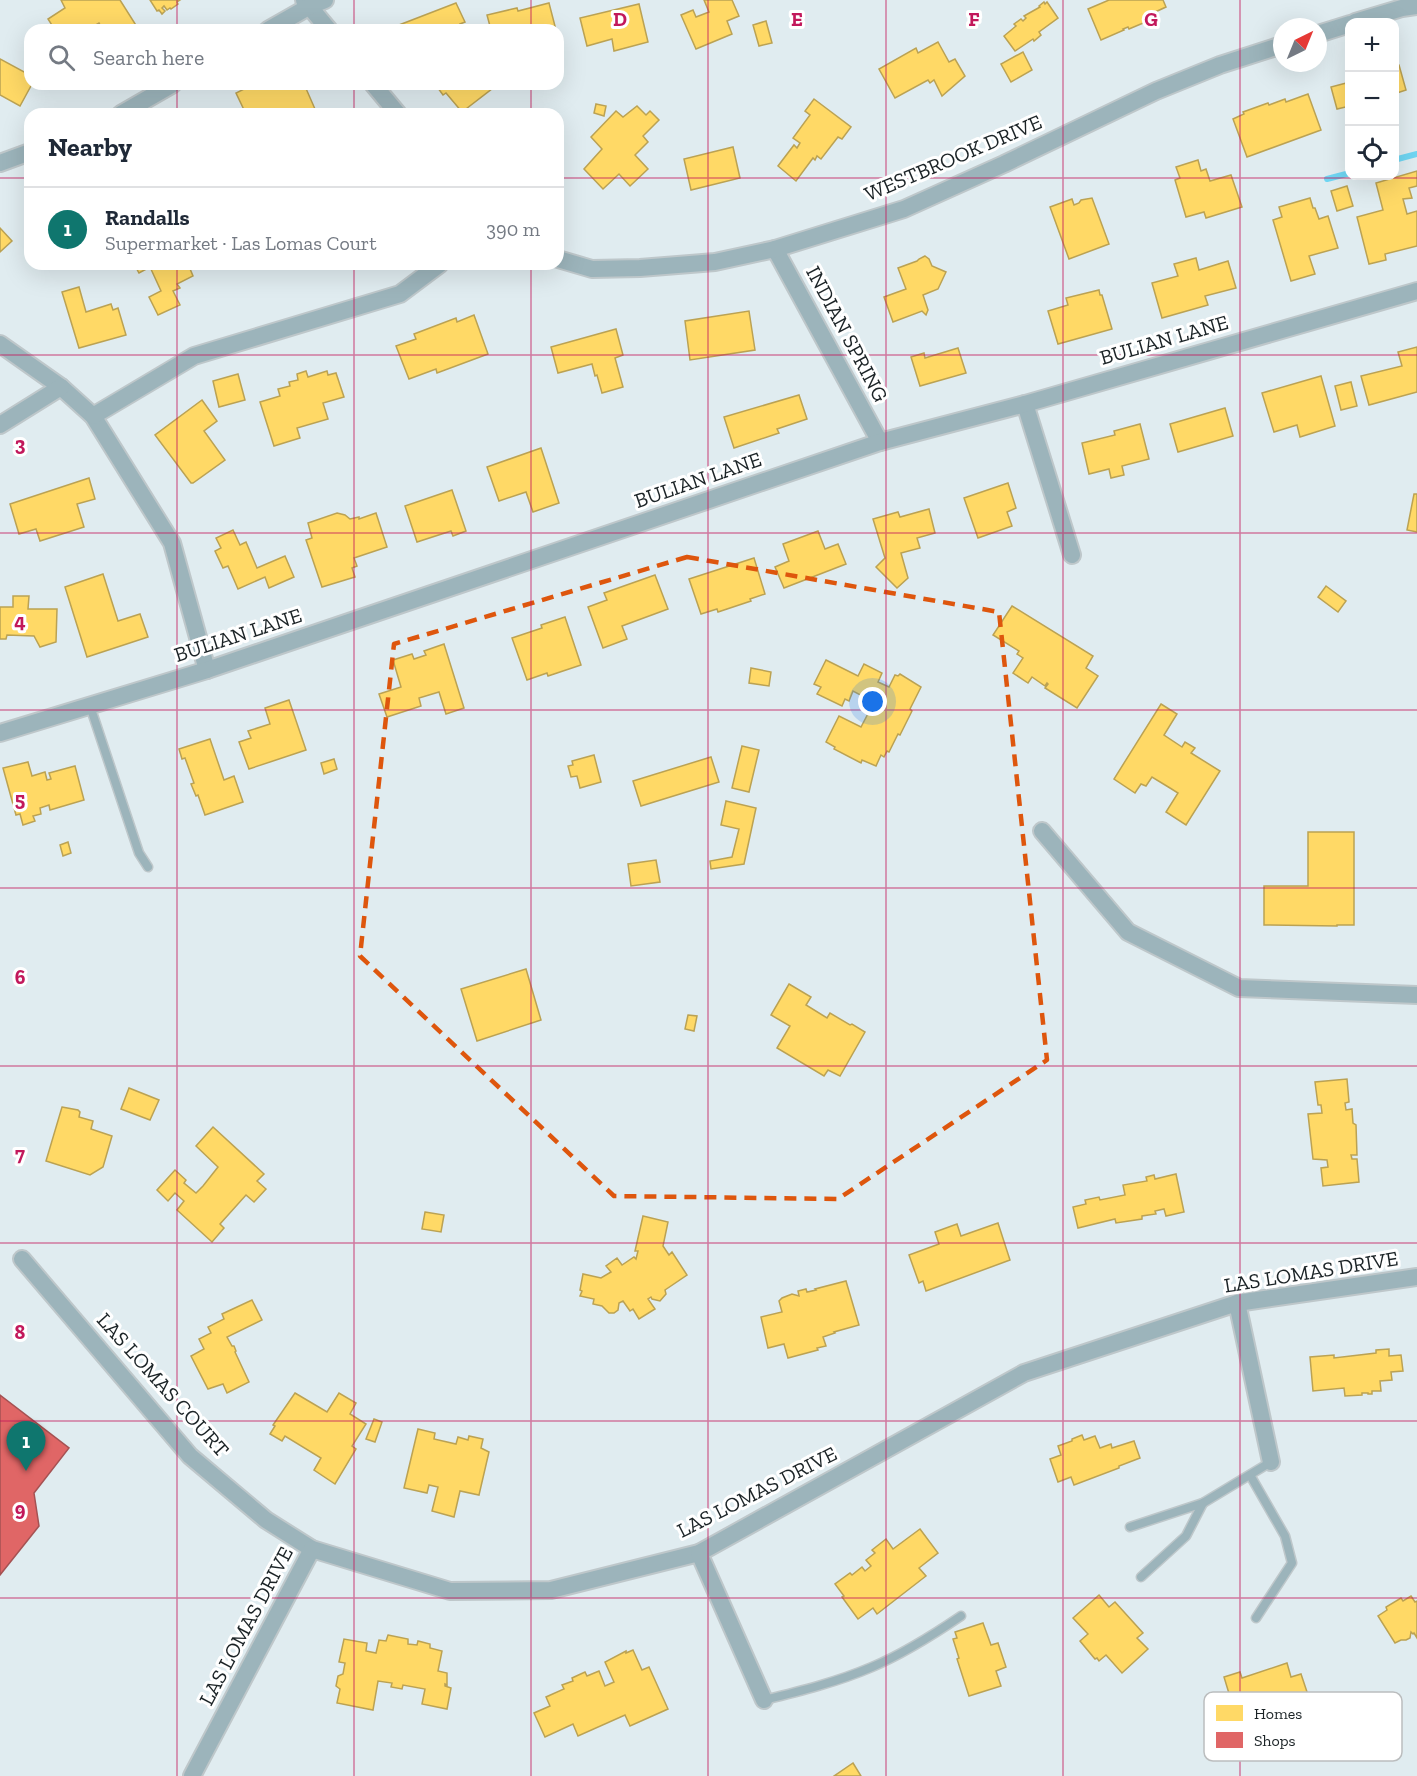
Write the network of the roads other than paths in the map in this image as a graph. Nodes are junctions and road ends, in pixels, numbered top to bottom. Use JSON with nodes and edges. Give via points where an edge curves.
{"nodes":[{"id":1,"x":313,"y":2,"type":"edge"},
{"id":2,"x":1417,"y":6,"type":"edge"},
{"id":3,"x":1368,"y":18,"type":"edge"},
{"id":4,"x":278,"y":24,"type":"edge"},
{"id":5,"x":326,"y":24,"type":"edge"},
{"id":6,"x":1345,"y":26,"type":"edge"},
{"id":7,"x":1327,"y":31,"type":"edge"},
{"id":8,"x":1273,"y":48,"type":"edge"},
{"id":9,"x":163,"y":90,"type":"edge"},
{"id":10,"x":378,"y":90,"type":"edge"},
{"id":11,"x":131,"y":108,"type":"edge"},
{"id":12,"x":393,"y":108,"type":"edge"},
{"id":13,"x":24,"y":154,"type":"edge"},
{"id":14,"x":0,"y":163,"type":"edge"},
{"id":15,"x":775,"y":249,"type":"junction"},
{"id":16,"x":564,"y":261,"type":"edge"},
{"id":17,"x":432,"y":270,"type":"edge"},
{"id":18,"x":1417,"y":291,"type":"edge"},
{"id":19,"x":0,"y":344,"type":"edge"},
{"id":20,"x":62,"y":387,"type":"junction"},
{"id":21,"x":1025,"y":404,"type":"junction"},
{"id":22,"x":93,"y":416,"type":"junction"},
{"id":23,"x":0,"y":425,"type":"edge"},
{"id":24,"x":880,"y":442,"type":"junction"},
{"id":25,"x":1072,"y":555,"type":"dead end"},
{"id":26,"x":207,"y":669,"type":"junction"},
{"id":27,"x":90,"y":706,"type":"junction"},
{"id":28,"x":0,"y":733,"type":"edge"},
{"id":29,"x":1042,"y":831,"type":"dead end"},
{"id":30,"x":148,"y":867,"type":"dead end"},
{"id":31,"x":1417,"y":995,"type":"edge"},
{"id":32,"x":22,"y":1259,"type":"dead end"},
{"id":33,"x":1417,"y":1277,"type":"edge"},
{"id":34,"x":1237,"y":1304,"type":"junction"},
{"id":35,"x":1271,"y":1462,"type":"joint"},
{"id":36,"x":1250,"y":1475,"type":"junction"},
{"id":37,"x":1203,"y":1503,"type":"junction"},
{"id":38,"x":1130,"y":1527,"type":"dead end"},
{"id":39,"x":312,"y":1550,"type":"junction"},
{"id":40,"x":699,"y":1552,"type":"junction"},
{"id":41,"x":1141,"y":1577,"type":"dead end"},
{"id":42,"x":961,"y":1616,"type":"dead end"},
{"id":43,"x":1256,"y":1618,"type":"dead end"},
{"id":44,"x":764,"y":1700,"type":"joint"},
{"id":45,"x":192,"y":1776,"type":"edge"}],
"edges":[{"from":1,"to":4,"type":"street"},
{"from":1,"to":5,"type":"street"},
{"from":2,"to":3,"type":"street"},
{"from":6,"to":7,"type":"street"},
{"from":8,"to":15,"type":"street","name":"WESTBROOK DRIVE","via":[[1156,91],[904,209]]},
{"from":9,"to":11,"type":"street"},
{"from":10,"to":12,"type":"street"},
{"from":13,"to":14,"type":"street"},
{"from":15,"to":16,"type":"street","name":"WESTBROOK DRIVE","via":[[716,262],[640,268],[592,269]]},
{"from":15,"to":24,"type":"street","name":"INDIAN SPRING"},
{"from":17,"to":22,"type":"street","via":[[400,294],[194,356]]},
{"from":18,"to":21,"type":"street","name":"BULIAN LANE"},
{"from":19,"to":20,"type":"street"},
{"from":20,"to":22,"type":"street"},
{"from":20,"to":23,"type":"street"},
{"from":21,"to":24,"type":"street","name":"BULIAN LANE"},
{"from":21,"to":25,"type":"street"},
{"from":22,"to":26,"type":"street","via":[[172,543]]},
{"from":24,"to":26,"type":"street","name":"BULIAN LANE"},
{"from":26,"to":27,"type":"street","name":"BULIAN LANE"},
{"from":27,"to":28,"type":"street","name":"BULIAN LANE"},
{"from":27,"to":30,"type":"lane","via":[[139,853]]},
{"from":29,"to":31,"type":"street","via":[[1128,932],[1239,988]]},
{"from":32,"to":39,"type":"street","name":"LAS LOMAS COURT","via":[[190,1456],[266,1520]]},
{"from":33,"to":34,"type":"street","name":"LAS LOMAS DRIVE"},
{"from":34,"to":35,"type":"street"},
{"from":34,"to":40,"type":"street","name":"LAS LOMAS DRIVE","via":[[1024,1373]]},
{"from":35,"to":36,"type":"lane"},
{"from":36,"to":37,"type":"lane"},
{"from":36,"to":43,"type":"lane","via":[[1285,1536],[1292,1563]]},
{"from":37,"to":38,"type":"lane"},
{"from":37,"to":41,"type":"lane","via":[[1186,1536]]},
{"from":39,"to":40,"type":"street","name":"LAS LOMAS DRIVE","via":[[450,1591],[552,1590]]},
{"from":39,"to":45,"type":"street","name":"LAS LOMAS DRIVE"},
{"from":40,"to":44,"type":"street"},
{"from":42,"to":44,"type":"lane","via":[[873,1667],[814,1688]]}]}
